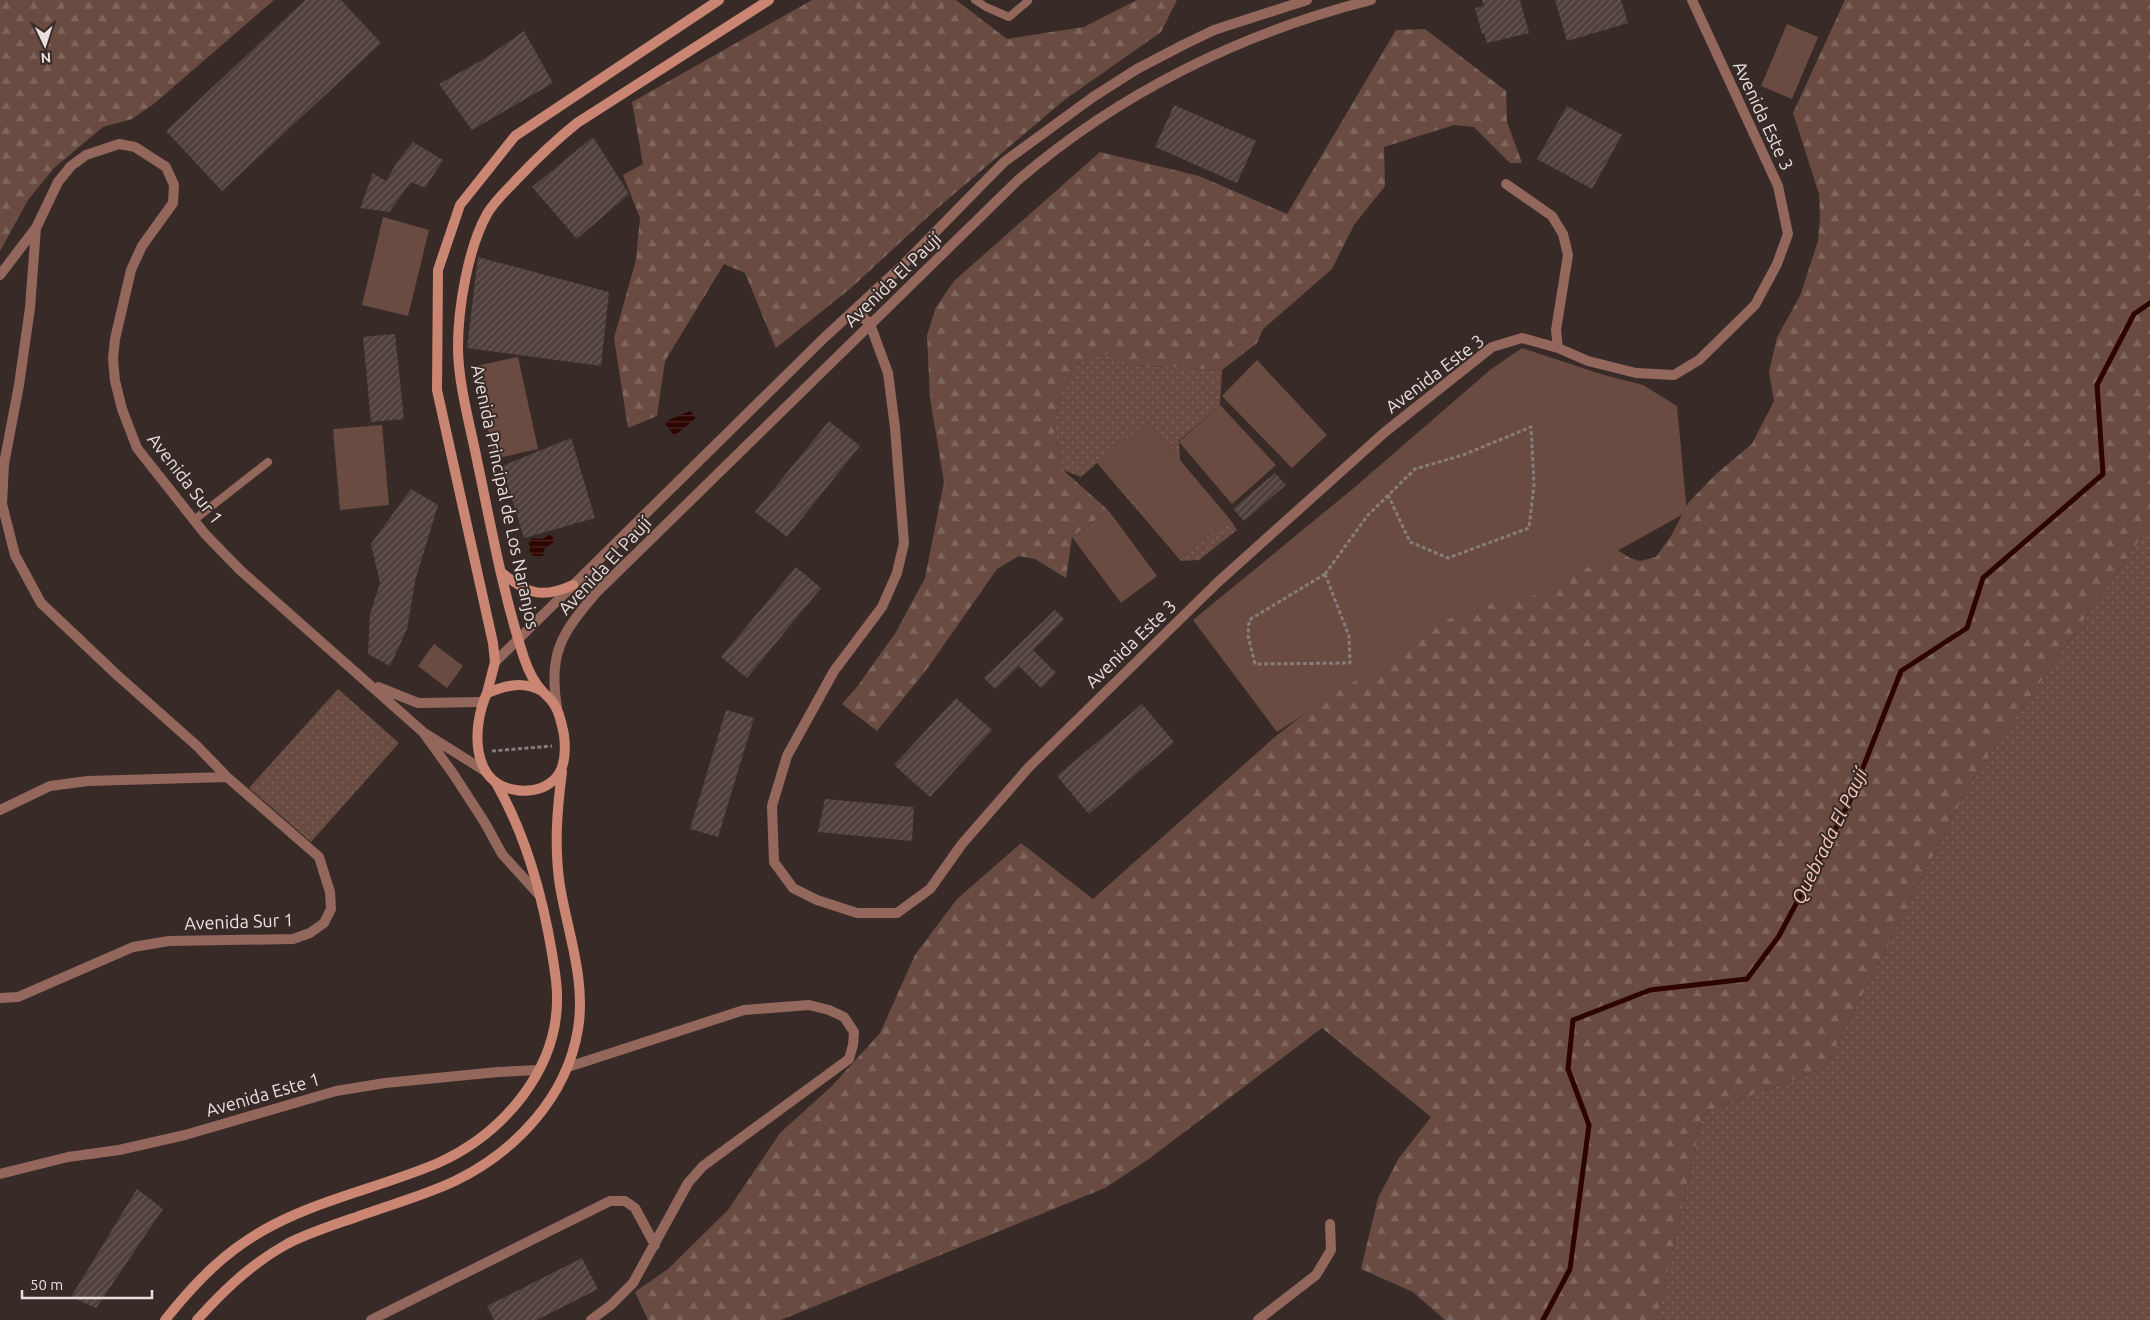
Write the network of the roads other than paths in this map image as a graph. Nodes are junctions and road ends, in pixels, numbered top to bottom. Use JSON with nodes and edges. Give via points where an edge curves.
{"nodes":[{"id":1,"x":719,"y":0,"type":"edge"},
{"id":2,"x":769,"y":0,"type":"edge"},
{"id":3,"x":976,"y":0,"type":"edge"},
{"id":4,"x":1307,"y":0,"type":"edge"},
{"id":5,"x":1371,"y":0,"type":"edge"},
{"id":6,"x":1692,"y":0,"type":"edge"},
{"id":7,"x":1028,"y":1,"type":"edge"},
{"id":8,"x":1506,"y":184,"type":"dead end"},
{"id":9,"x":36,"y":228,"type":"junction"},
{"id":10,"x":0,"y":275,"type":"edge"},
{"id":11,"x":855,"y":310,"type":"junction"},
{"id":12,"x":870,"y":324,"type":"junction"},
{"id":13,"x":1558,"y":348,"type":"junction"},
{"id":14,"x":268,"y":462,"type":"dead end"},
{"id":15,"x":194,"y":520,"type":"junction"},
{"id":16,"x":502,"y":574,"type":"junction"},
{"id":17,"x":573,"y":585,"type":"junction"},
{"id":18,"x":519,"y":639,"type":"junction"},
{"id":19,"x":495,"y":662,"type":"junction"},
{"id":20,"x":366,"y":681,"type":"junction"},
{"id":21,"x":542,"y":691,"type":"junction"},
{"id":22,"x":485,"y":698,"type":"junction"},
{"id":23,"x":557,"y":708,"type":"junction"},
{"id":24,"x":423,"y":732,"type":"junction"},
{"id":25,"x":485,"y":771,"type":"junction"},
{"id":26,"x":562,"y":771,"type":"junction"},
{"id":27,"x":227,"y":777,"type":"junction"},
{"id":28,"x":495,"y":782,"type":"junction"},
{"id":29,"x":0,"y":810,"type":"edge"},
{"id":30,"x":540,"y":896,"type":"junction"},
{"id":31,"x":0,"y":998,"type":"edge"},
{"id":32,"x":568,"y":1067,"type":"junction"},
{"id":33,"x":538,"y":1070,"type":"junction"},
{"id":34,"x":0,"y":1174,"type":"edge"},
{"id":35,"x":1330,"y":1224,"type":"dead end"},
{"id":36,"x":655,"y":1245,"type":"junction"},
{"id":37,"x":165,"y":1320,"type":"edge"},
{"id":38,"x":196,"y":1320,"type":"edge"},
{"id":39,"x":371,"y":1320,"type":"edge"},
{"id":40,"x":591,"y":1320,"type":"edge"},
{"id":41,"x":1258,"y":1320,"type":"edge"}],
"edges":[{"from":1,"to":19,"type":"main road","via":[[515,136],[460,205],[438,270],[437,390]]},
{"from":2,"to":16,"type":"main road","name":"Avenida Principal de Los Naranjos","via":[[577,123],[550,145],[507,189],[481,226],[471,253],[461,303],[458,348],[466,406]]},
{"from":3,"to":7,"type":"lane","via":[[1009,17]]},
{"from":4,"to":11,"type":"street","name":"Avenida El Paují","via":[[1214,30],[1137,69],[1093,97],[1004,162]]},
{"from":5,"to":12,"type":"street","name":"Avenida El Paují","via":[[1237,45],[1175,72],[1108,113],[1017,181]]},
{"from":6,"to":13,"type":"street","name":"Avenida Este 3","via":[[1778,186],[1788,234],[1777,264],[1754,305],[1699,360],[1674,375],[1636,373]]},
{"from":8,"to":13,"type":"street","via":[[1552,216],[1563,234],[1568,254],[1556,330]]},
{"from":9,"to":10,"type":"street"},
{"from":9,"to":15,"type":"street","name":"Avenida Sur 1","via":[[58,182],[86,155],[118,144],[135,147],[166,167],[174,185],[173,203],[142,246],[131,270],[114,339],[113,359],[122,409],[137,448]]},
{"from":9,"to":27,"type":"street","name":"Avenida Sur 1","via":[[30,308],[1,484],[2,504],[15,555],[41,603],[198,746]]},
{"from":11,"to":12,"type":"street","name":"Avenida Este 3"},
{"from":11,"to":17,"type":"street","name":"Avenida El Paují"},
{"from":12,"to":13,"type":"street","name":"Avenida Este 3","via":[[888,373],[904,543],[882,607],[834,671],[787,756],[772,806],[774,862],[793,888],[817,900],[857,912],[897,913],[930,889],[962,844],[1030,767],[1218,582],[1385,432],[1492,347],[1522,338]]},
{"from":12,"to":23,"type":"street","name":"Avenida El Paují","via":[[583,608],[565,632],[555,660]]},
{"from":14,"to":15,"type":"lane"},
{"from":15,"to":20,"type":"street","name":"Avenida Sur 1","via":[[240,570]]},
{"from":16,"to":17,"type":"main road","via":[[533,592],[550,593]]},
{"from":16,"to":18,"type":"main road","name":"Avenida Principal de Los Naranjos"},
{"from":17,"to":18,"type":"street","name":"Avenida El Paují"},
{"from":18,"to":19,"type":"street","name":"Avenida El Paují"},
{"from":18,"to":21,"type":"main road","name":"Avenida Principal de Los Naranjos","via":[[524,660]]},
{"from":19,"to":22,"type":"main road"},
{"from":20,"to":22,"type":"street","name":"Avenida Sur 1","via":[[418,703]]},
{"from":20,"to":24,"type":"street","name":"Avenida Sur 1"},
{"from":21,"to":22,"type":"main road","via":[[532,686],[512,685]]},
{"from":21,"to":23,"type":"main road","name":"Avenida Principal de Los Naranjos"},
{"from":22,"to":25,"type":"main road","via":[[479,720],[478,752]]},
{"from":23,"to":26,"type":"main road","name":"Avenida Principal de Los Naranjos","via":[[564,734]]},
{"from":24,"to":25,"type":"street","name":"Avenida Sur 1"},
{"from":24,"to":30,"type":"street","name":"Avenida Sur 1","via":[[454,775],[502,854]]},
{"from":25,"to":28,"type":"main road"},
{"from":26,"to":28,"type":"main road","via":[[550,783],[532,790],[510,789]]},
{"from":26,"to":32,"type":"main road","name":"Avenida Principal de Los Naranjos","via":[[556,850],[560,886],[577,961],[579,992],[578,1028]]},
{"from":27,"to":29,"type":"street","via":[[50,786]]},
{"from":27,"to":31,"type":"street","name":"Avenida Sur 1","via":[[319,857],[330,892],[331,909],[324,923],[293,939],[169,941],[133,947],[18,997]]},
{"from":28,"to":30,"type":"main road","via":[[522,836]]},
{"from":30,"to":33,"type":"main road","via":[[557,995],[550,1042]]},
{"from":32,"to":36,"type":"street","via":[[744,1010],[809,1004],[844,1017],[854,1032],[849,1059],[703,1166],[688,1183]]},
{"from":32,"to":38,"type":"main road","name":"Avenida Principal de Los Naranjos","via":[[560,1086],[537,1117],[499,1152],[456,1180],[288,1244],[241,1274]]},
{"from":33,"to":34,"type":"street","name":"Avenida Este 1","via":[[384,1083],[336,1091],[185,1135],[119,1150],[68,1156]]},
{"from":33,"to":37,"type":"main road","via":[[529,1089],[513,1108],[473,1143],[436,1163],[274,1225],[223,1257]]},
{"from":35,"to":41,"type":"street","via":[[1330,1250],[1316,1275]]},
{"from":36,"to":39,"type":"street","via":[[635,1208],[625,1201],[610,1201]]},
{"from":36,"to":40,"type":"street","via":[[633,1283]]}]}
